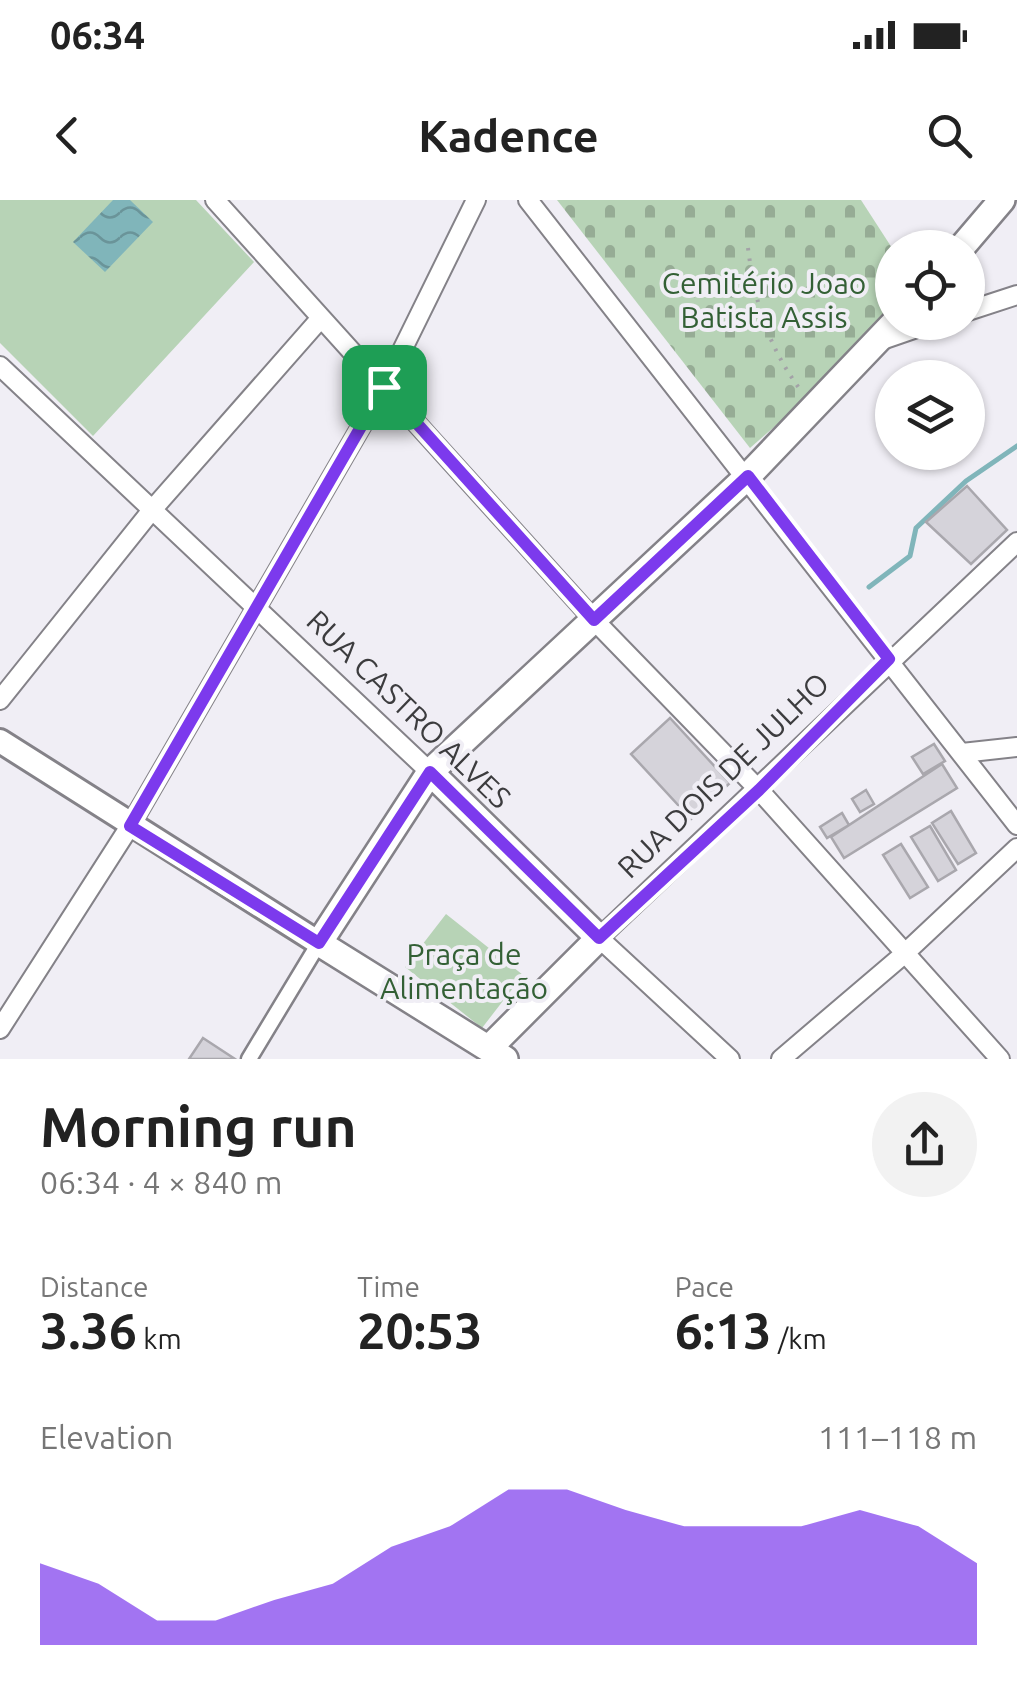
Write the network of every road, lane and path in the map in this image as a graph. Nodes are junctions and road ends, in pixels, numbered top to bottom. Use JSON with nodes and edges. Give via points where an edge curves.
{"nodes":[{"id":1,"x":215,"y":200,"type":"edge"},
{"id":2,"x":476,"y":200,"type":"edge"},
{"id":3,"x":528,"y":200,"type":"edge"},
{"id":4,"x":1002,"y":200,"type":"edge"},
{"id":5,"x":976,"y":230,"type":"edge"},
{"id":6,"x":748,"y":248,"type":"dead end"},
{"id":7,"x":1017,"y":295,"type":"edge"},
{"id":8,"x":985,"y":305,"type":"edge"},
{"id":9,"x":320,"y":319,"type":"junction"},
{"id":10,"x":879,"y":340,"type":"edge"},
{"id":11,"x":0,"y":366,"type":"edge"},
{"id":12,"x":384,"y":387,"type":"junction"},
{"id":13,"x":799,"y":388,"type":"dead end"},
{"id":14,"x":748,"y":476,"type":"junction"},
{"id":15,"x":152,"y":510,"type":"junction"},
{"id":16,"x":1017,"y":542,"type":"edge"},
{"id":17,"x":254,"y":607,"type":"junction"},
{"id":18,"x":594,"y":620,"type":"junction"},
{"id":19,"x":889,"y":659,"type":"junction"},
{"id":20,"x":0,"y":700,"type":"edge"},
{"id":21,"x":0,"y":740,"type":"edge"},
{"id":22,"x":1017,"y":747,"type":"edge"},
{"id":23,"x":962,"y":753,"type":"junction"},
{"id":24,"x":430,"y":772,"type":"junction"},
{"id":25,"x":759,"y":790,"type":"junction"},
{"id":26,"x":1017,"y":825,"type":"edge"},
{"id":27,"x":130,"y":826,"type":"junction"},
{"id":28,"x":1017,"y":848,"type":"edge"},
{"id":29,"x":599,"y":938,"type":"junction"},
{"id":30,"x":319,"y":943,"type":"junction"},
{"id":31,"x":903,"y":955,"type":"junction"},
{"id":32,"x":0,"y":1029,"type":"edge"},
{"id":33,"x":490,"y":1055,"type":"edge"},
{"id":34,"x":249,"y":1059,"type":"edge"},
{"id":35,"x":730,"y":1059,"type":"edge"},
{"id":36,"x":781,"y":1059,"type":"edge"},
{"id":37,"x":1000,"y":1059,"type":"edge"}],
"edges":[{"from":1,"to":9,"type":"street"},
{"from":2,"to":12,"type":"street"},
{"from":3,"to":14,"type":"street"},
{"from":4,"to":5,"type":"main road"},
{"from":6,"to":13,"type":"path","via":[[754,298],[769,342]]},
{"from":7,"to":8,"type":"street"},
{"from":9,"to":12,"type":"street"},
{"from":9,"to":15,"type":"street"},
{"from":10,"to":14,"type":"main road"},
{"from":11,"to":15,"type":"street","name":"RUA CASTRO ALVES"},
{"from":12,"to":17,"type":"street"},
{"from":12,"to":18,"type":"street"},
{"from":14,"to":18,"type":"main road"},
{"from":14,"to":19,"type":"street"},
{"from":15,"to":17,"type":"street","name":"RUA CASTRO ALVES"},
{"from":15,"to":20,"type":"street"},
{"from":16,"to":19,"type":"street","name":"RUA DOIS DE JULHO"},
{"from":17,"to":24,"type":"street","name":"RUA CASTRO ALVES"},
{"from":17,"to":27,"type":"street"},
{"from":18,"to":24,"type":"main road"},
{"from":18,"to":25,"type":"street"},
{"from":19,"to":23,"type":"street"},
{"from":19,"to":25,"type":"street","name":"RUA DOIS DE JULHO"},
{"from":21,"to":27,"type":"street"},
{"from":22,"to":23,"type":"street"},
{"from":23,"to":26,"type":"street"},
{"from":24,"to":29,"type":"main road","name":"RUA CASTRO ALVES"},
{"from":24,"to":30,"type":"main road"},
{"from":25,"to":29,"type":"street","name":"RUA DOIS DE JULHO"},
{"from":25,"to":31,"type":"street"},
{"from":27,"to":30,"type":"street"},
{"from":27,"to":32,"type":"street"},
{"from":28,"to":31,"type":"street"},
{"from":29,"to":33,"type":"main road","name":"RUA DOIS DE JULHO"},
{"from":29,"to":35,"type":"street","name":"RUA CASTRO ALVES"},
{"from":30,"to":33,"type":"main road"},
{"from":30,"to":34,"type":"street"},
{"from":31,"to":36,"type":"street"},
{"from":31,"to":37,"type":"street"}]}
